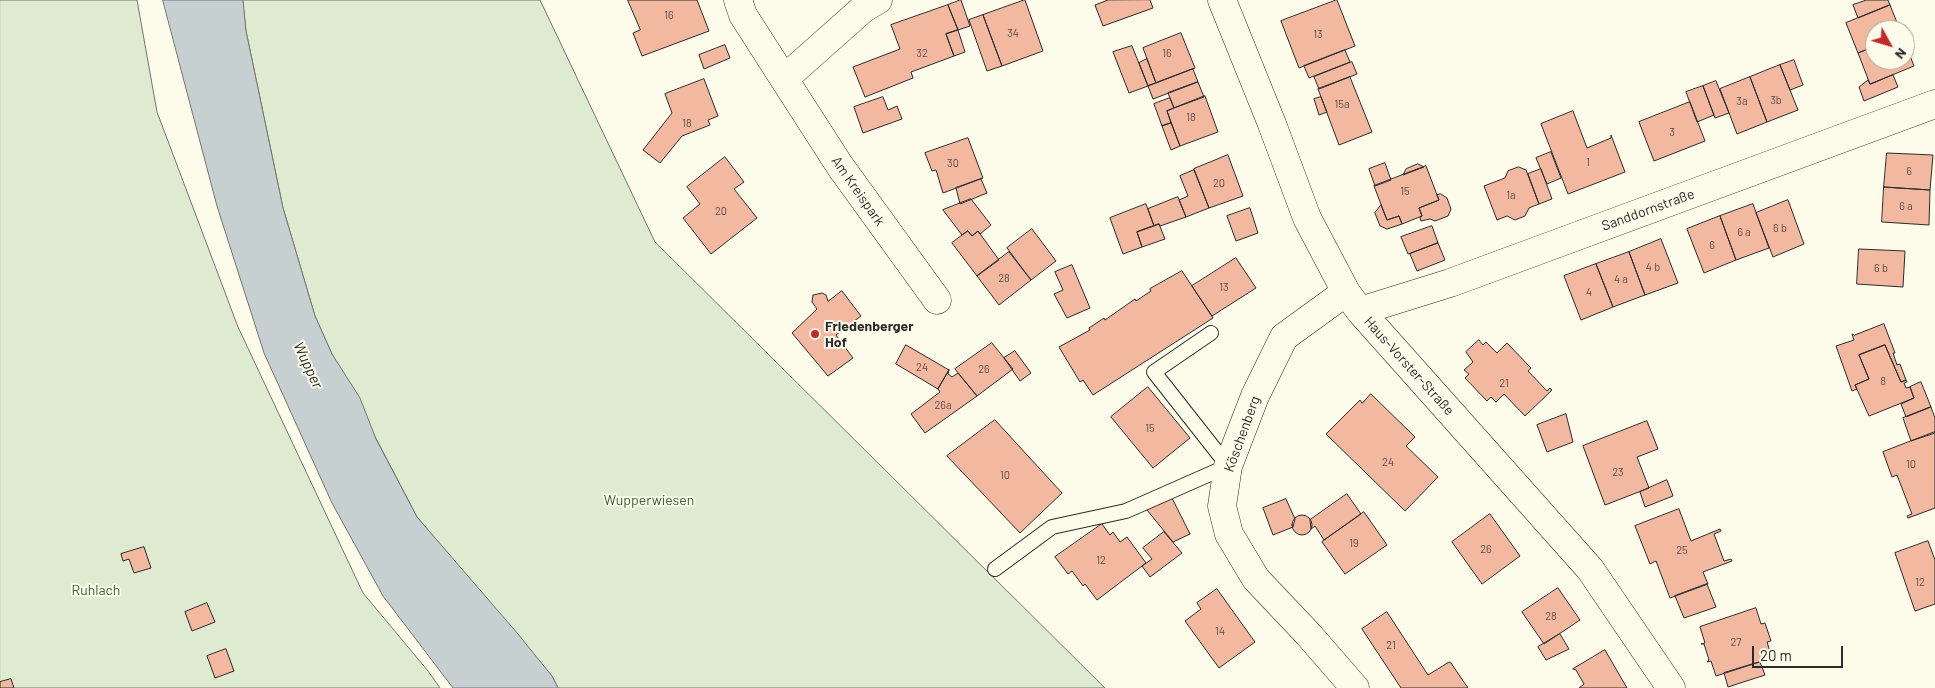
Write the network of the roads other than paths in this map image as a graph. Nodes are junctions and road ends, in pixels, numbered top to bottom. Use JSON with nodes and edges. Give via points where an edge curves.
{"nodes":[{"id":1,"x":738,"y":0,"type":"edge"},
{"id":2,"x":878,"y":0,"type":"edge"},
{"id":3,"x":1222,"y":0,"type":"edge"},
{"id":4,"x":784,"y":79,"type":"junction"},
{"id":5,"x":1935,"y":104,"type":"edge"},
{"id":6,"x":937,"y":300,"type":"dead end"},
{"id":7,"x":1353,"y":301,"type":"junction"},
{"id":8,"x":1211,"y":334,"type":"dead end"},
{"id":9,"x":1228,"y":466,"type":"junction"},
{"id":10,"x":995,"y":569,"type":"dead end"},
{"id":11,"x":1355,"y":688,"type":"edge"},
{"id":12,"x":1671,"y":688,"type":"edge"}],
"edges":[{"from":1,"to":4,"type":"street","name":"Am Kreispark","via":[[743,15]]},
{"from":2,"to":4,"type":"street","via":[[864,8]]},
{"from":3,"to":7,"type":"street","name":"Haus-Vorster-Straße","via":[[1307,218]]},
{"from":4,"to":6,"type":"street","name":"Am Kreispark","via":[[840,166]]},
{"from":5,"to":7,"type":"street","name":"Sanddornstraße","via":[[1450,283]]},
{"from":7,"to":9,"type":"street","name":"Köschenberg","via":[[1284,337],[1255,396]]},
{"from":7,"to":12,"type":"street","name":"Haus-Vorster-Straße","via":[[1590,569]]},
{"from":8,"to":9,"type":"lane","via":[[1154,372]]},
{"from":9,"to":10,"type":"lane","via":[[1126,511],[1052,527]]},
{"from":9,"to":11,"type":"street","name":"Köschenberg","via":[[1222,506],[1229,534],[1256,579]]}]}
